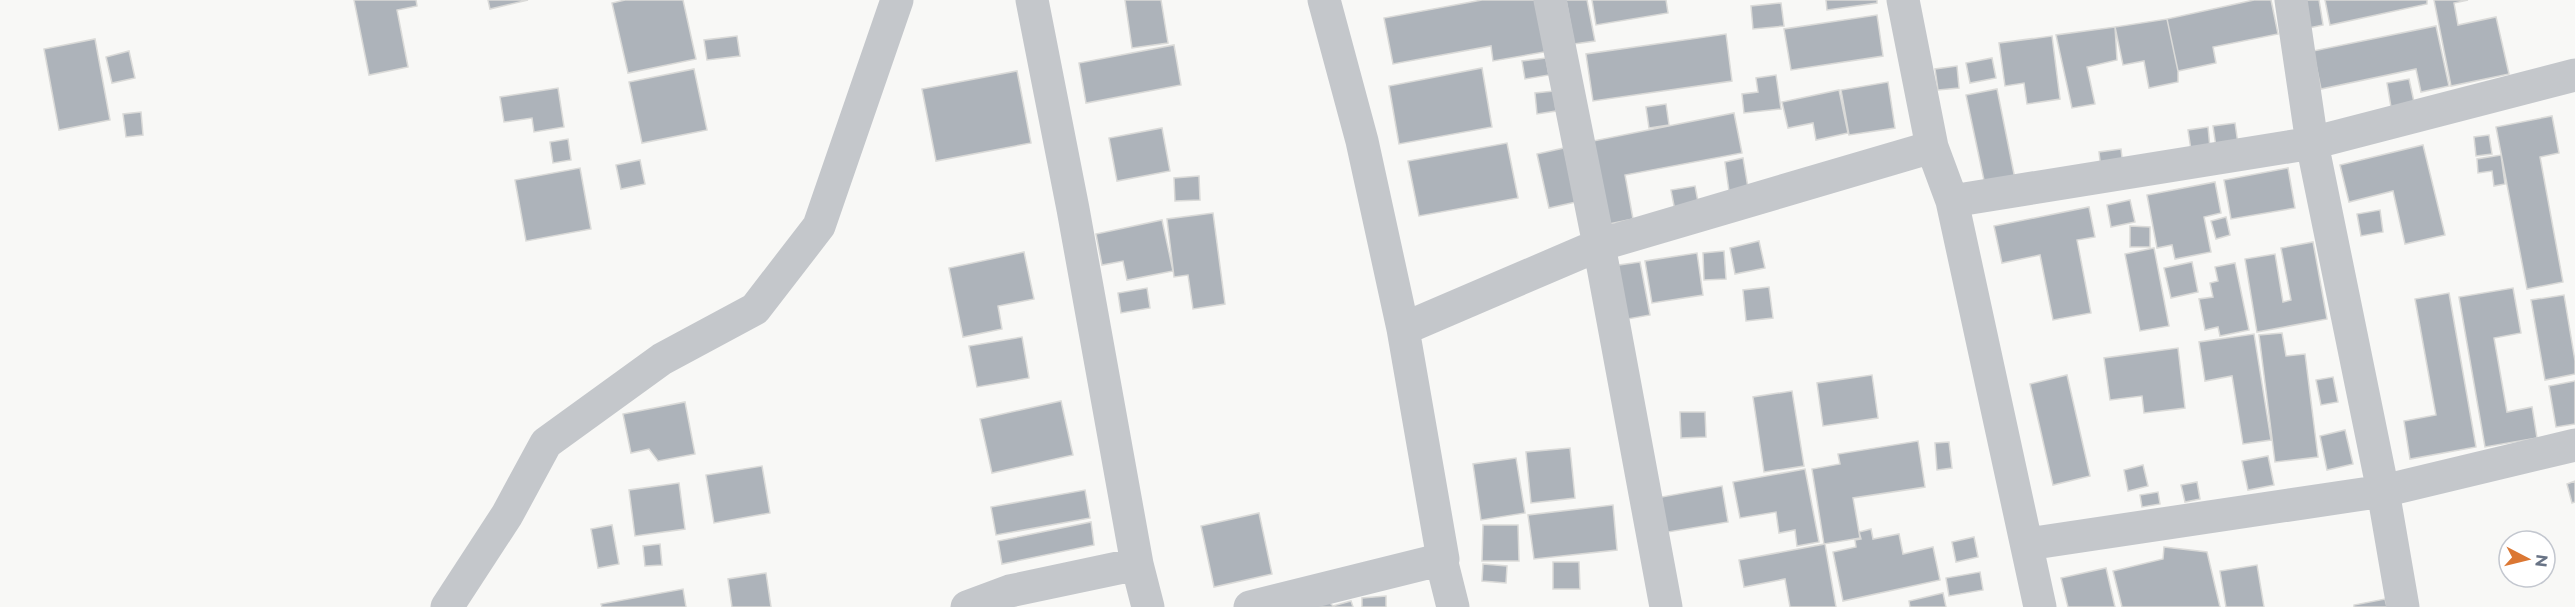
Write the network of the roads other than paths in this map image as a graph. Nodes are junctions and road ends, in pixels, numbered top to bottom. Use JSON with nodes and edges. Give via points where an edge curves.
{"nodes":[{"id":1,"x":897,"y":0,"type":"edge"},
{"id":2,"x":1032,"y":0,"type":"edge"},
{"id":3,"x":1324,"y":0,"type":"edge"},
{"id":4,"x":1550,"y":0,"type":"edge"},
{"id":5,"x":1903,"y":0,"type":"edge"},
{"id":6,"x":2291,"y":0,"type":"edge"},
{"id":7,"x":2575,"y":75,"type":"edge"},
{"id":8,"x":2312,"y":143,"type":"junction"},
{"id":9,"x":1932,"y":147,"type":"junction"},
{"id":10,"x":1952,"y":201,"type":"junction"},
{"id":11,"x":1599,"y":245,"type":"junction"},
{"id":12,"x":1402,"y":329,"type":"junction"},
{"id":13,"x":2575,"y":445,"type":"edge"},
{"id":14,"x":2384,"y":491,"type":"junction"},
{"id":15,"x":2028,"y":544,"type":"junction"},
{"id":16,"x":1443,"y":559,"type":"junction"},
{"id":17,"x":1137,"y":564,"type":"junction"},
{"id":18,"x":447,"y":607,"type":"edge"},
{"id":19,"x":967,"y":607,"type":"edge"},
{"id":20,"x":1148,"y":607,"type":"edge"},
{"id":21,"x":1250,"y":607,"type":"edge"},
{"id":22,"x":1453,"y":607,"type":"edge"},
{"id":23,"x":1666,"y":607,"type":"edge"},
{"id":24,"x":2040,"y":607,"type":"edge"},
{"id":25,"x":2403,"y":607,"type":"edge"}],
"edges":[{"from":1,"to":18,"type":"street","via":[[819,226],[755,309],[662,359],[546,442],[507,515]]},
{"from":2,"to":17,"type":"street"},
{"from":3,"to":12,"type":"street","via":[[1362,141]]},
{"from":4,"to":11,"type":"street"},
{"from":5,"to":9,"type":"street"},
{"from":6,"to":8,"type":"street"},
{"from":7,"to":8,"type":"street"},
{"from":8,"to":10,"type":"street"},
{"from":8,"to":14,"type":"street"},
{"from":9,"to":10,"type":"street"},
{"from":9,"to":11,"type":"street"},
{"from":10,"to":15,"type":"street"},
{"from":11,"to":12,"type":"street"},
{"from":11,"to":23,"type":"street"},
{"from":12,"to":16,"type":"street"},
{"from":13,"to":14,"type":"street"},
{"from":14,"to":15,"type":"street"},
{"from":14,"to":25,"type":"street"},
{"from":15,"to":24,"type":"street"},
{"from":16,"to":21,"type":"street"},
{"from":16,"to":22,"type":"street"},
{"from":17,"to":19,"type":"street","via":[[1010,591]]},
{"from":17,"to":20,"type":"street"}]}
